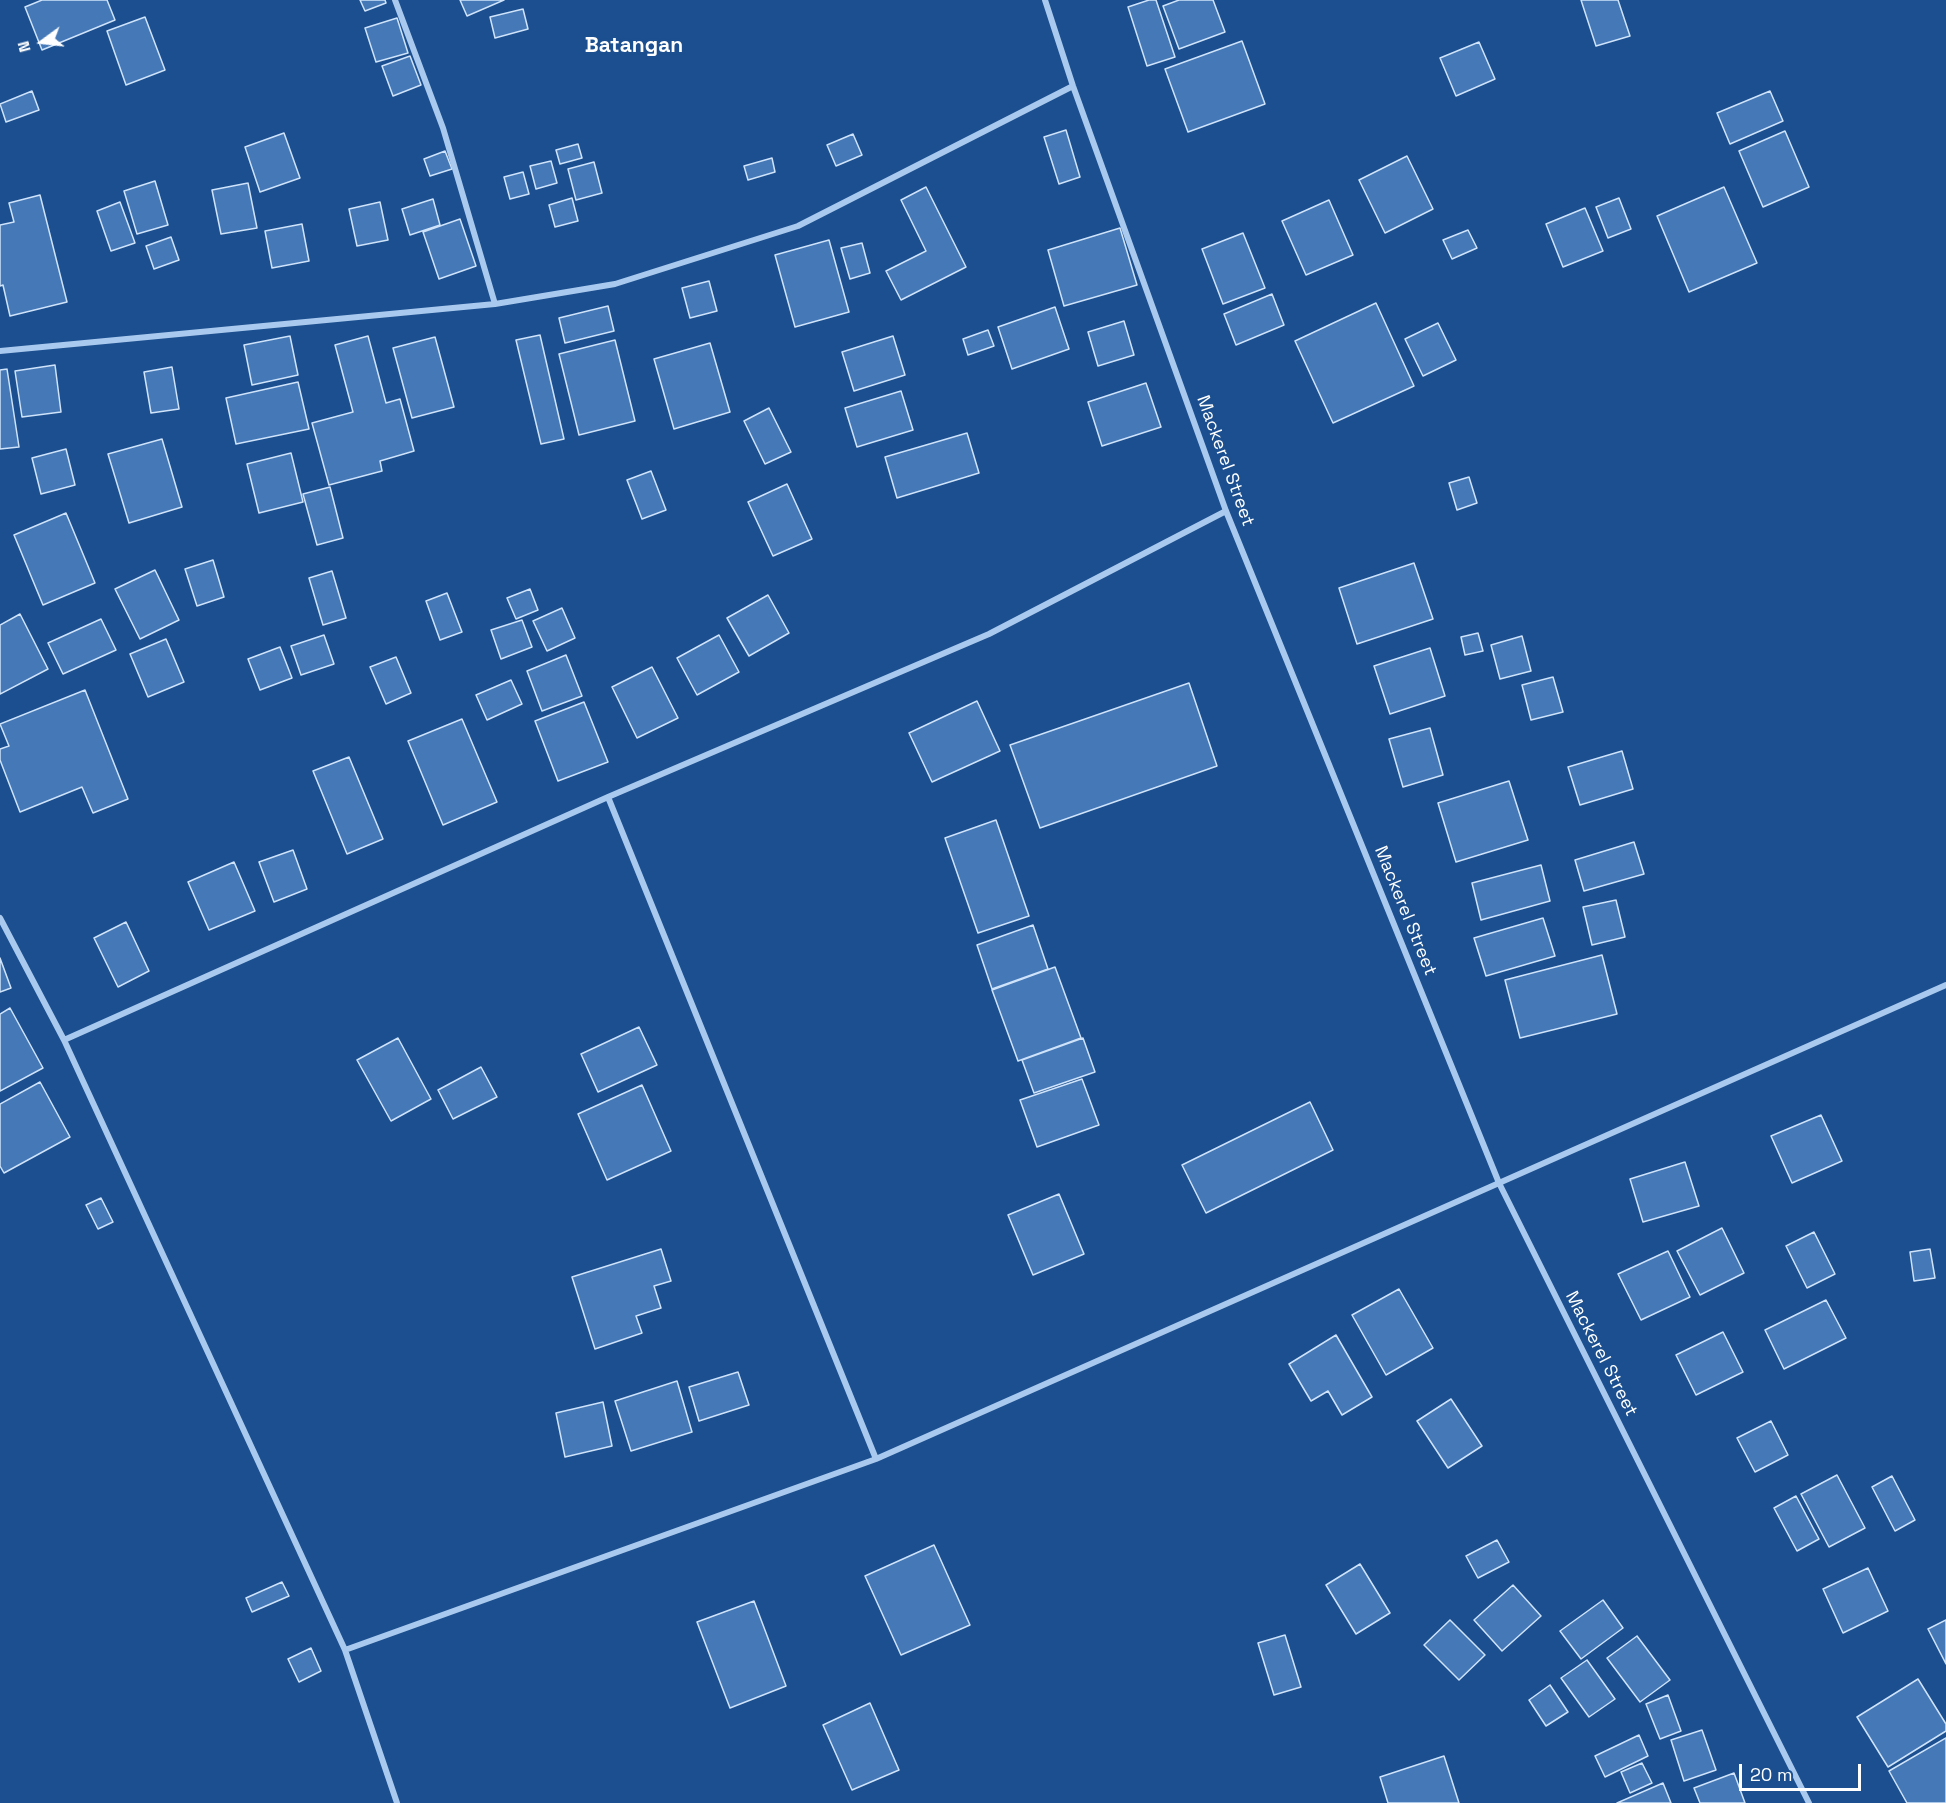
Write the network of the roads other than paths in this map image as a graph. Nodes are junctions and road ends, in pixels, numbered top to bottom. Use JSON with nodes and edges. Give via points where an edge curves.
{"nodes":[{"id":1,"x":394,"y":0,"type":"edge"},
{"id":2,"x":1045,"y":0,"type":"edge"},
{"id":3,"x":1073,"y":86,"type":"junction"},
{"id":4,"x":495,"y":304,"type":"junction"},
{"id":5,"x":0,"y":351,"type":"edge"},
{"id":6,"x":1226,"y":511,"type":"junction"},
{"id":7,"x":608,"y":797,"type":"junction"},
{"id":8,"x":0,"y":918,"type":"edge"},
{"id":9,"x":1946,"y":985,"type":"edge"},
{"id":10,"x":64,"y":1040,"type":"junction"},
{"id":11,"x":1499,"y":1183,"type":"junction"},
{"id":12,"x":876,"y":1459,"type":"junction"},
{"id":13,"x":345,"y":1650,"type":"junction"},
{"id":14,"x":397,"y":1803,"type":"edge"},
{"id":15,"x":1809,"y":1803,"type":"edge"}],
"edges":[{"from":1,"to":4,"type":"street","via":[[443,128]]},
{"from":2,"to":3,"type":"street","name":"Mackerel Street"},
{"from":3,"to":4,"type":"street","via":[[798,226],[615,284]]},
{"from":3,"to":6,"type":"street","name":"Mackerel Street"},
{"from":4,"to":5,"type":"street"},
{"from":6,"to":7,"type":"street","via":[[989,634]]},
{"from":6,"to":11,"type":"street","name":"Mackerel Street"},
{"from":7,"to":10,"type":"street"},
{"from":7,"to":12,"type":"street"},
{"from":8,"to":10,"type":"street"},
{"from":9,"to":11,"type":"street"},
{"from":10,"to":13,"type":"street"},
{"from":11,"to":12,"type":"street"},
{"from":11,"to":15,"type":"street","name":"Mackerel Street"},
{"from":12,"to":13,"type":"street"},
{"from":13,"to":14,"type":"street"}]}
